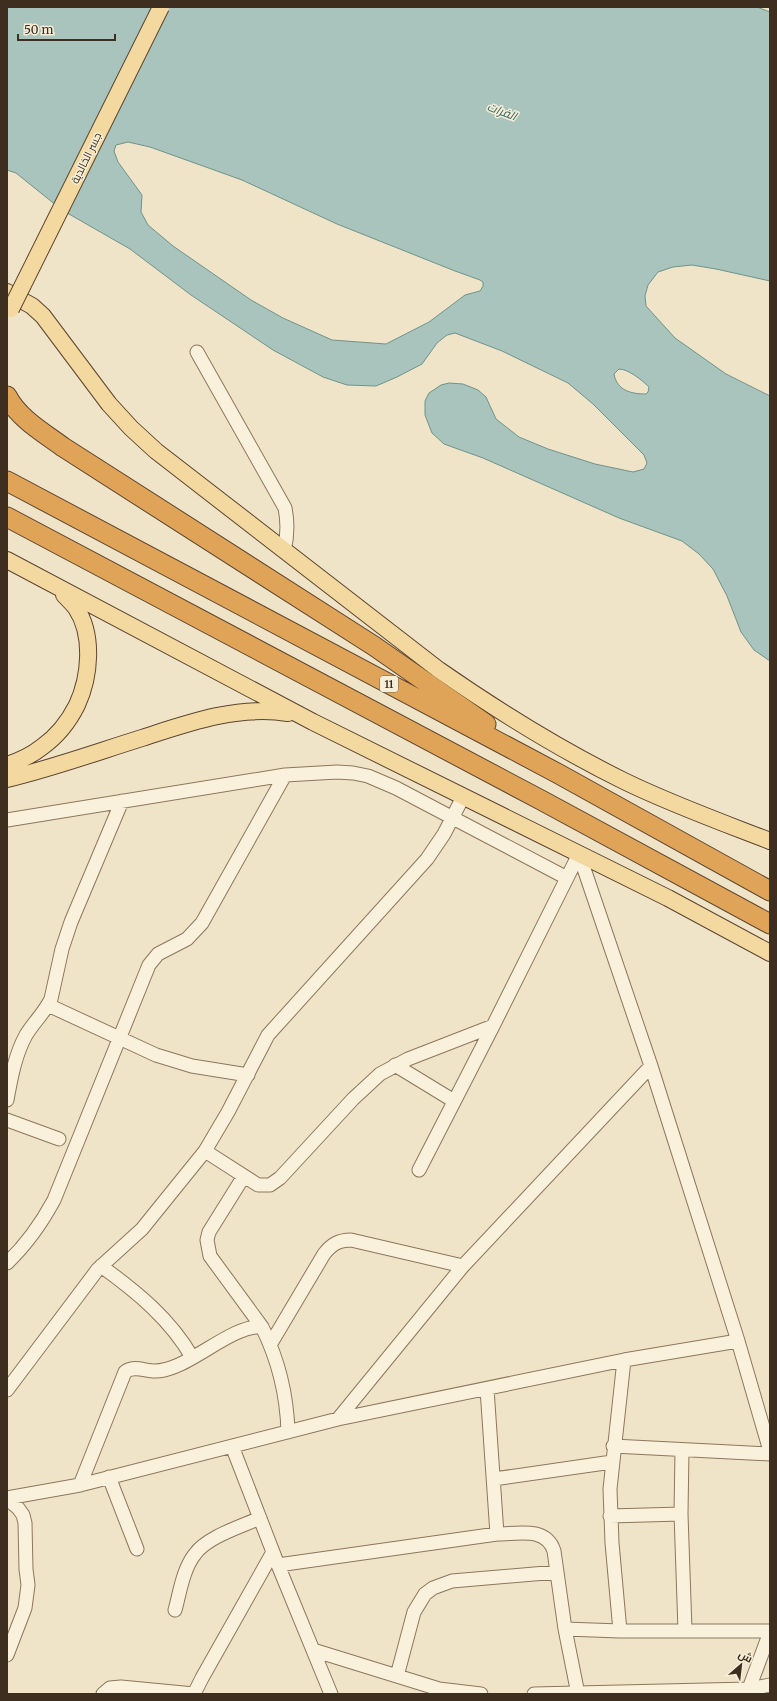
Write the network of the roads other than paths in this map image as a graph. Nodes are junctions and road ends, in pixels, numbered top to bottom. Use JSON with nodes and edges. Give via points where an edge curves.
{"nodes":[{"id":1,"x":161,"y":7,"type":"edge"},
{"id":2,"x":7,"y":292,"type":"edge"},
{"id":3,"x":9,"y":313,"type":"edge"},
{"id":4,"x":197,"y":352,"type":"dead end"},
{"id":5,"x":7,"y":396,"type":"edge"},
{"id":6,"x":7,"y":481,"type":"edge"},
{"id":7,"x":7,"y":517,"type":"edge"},
{"id":8,"x":284,"y":551,"type":"junction"},
{"id":9,"x":7,"y":560,"type":"edge"},
{"id":10,"x":57,"y":588,"type":"junction"},
{"id":11,"x":313,"y":722,"type":"junction"},
{"id":12,"x":7,"y":765,"type":"edge"},
{"id":13,"x":557,"y":773,"type":"junction"},
{"id":14,"x":285,"y":775,"type":"junction"},
{"id":15,"x":7,"y":779,"type":"edge"},
{"id":16,"x":463,"y":797,"type":"junction"},
{"id":17,"x":541,"y":800,"type":"junction"},
{"id":18,"x":122,"y":801,"type":"junction"},
{"id":19,"x":452,"y":818,"type":"junction"},
{"id":20,"x":7,"y":820,"type":"edge"},
{"id":21,"x":770,"y":841,"type":"edge"},
{"id":22,"x":579,"y":854,"type":"junction"},
{"id":23,"x":567,"y":878,"type":"junction"},
{"id":24,"x":770,"y":891,"type":"edge"},
{"id":25,"x":770,"y":924,"type":"edge"},
{"id":26,"x":770,"y":953,"type":"edge"},
{"id":27,"x":48,"y":1005,"type":"junction"},
{"id":28,"x":493,"y":1026,"type":"junction"},
{"id":29,"x":119,"y":1039,"type":"junction"},
{"id":30,"x":395,"y":1065,"type":"junction"},
{"id":31,"x":651,"y":1066,"type":"junction"},
{"id":32,"x":248,"y":1075,"type":"junction"},
{"id":33,"x":7,"y":1100,"type":"edge"},
{"id":34,"x":454,"y":1101,"type":"junction"},
{"id":35,"x":7,"y":1120,"type":"edge"},
{"id":36,"x":59,"y":1139,"type":"dead end"},
{"id":37,"x":205,"y":1150,"type":"junction"},
{"id":38,"x":419,"y":1170,"type":"dead end"},
{"id":39,"x":244,"y":1176,"type":"junction"},
{"id":40,"x":12,"y":1250,"type":"edge"},
{"id":41,"x":7,"y":1263,"type":"edge"},
{"id":42,"x":101,"y":1266,"type":"junction"},
{"id":43,"x":463,"y":1266,"type":"junction"},
{"id":44,"x":262,"y":1327,"type":"junction"},
{"id":45,"x":738,"y":1341,"type":"junction"},
{"id":46,"x":270,"y":1345,"type":"junction"},
{"id":47,"x":192,"y":1357,"type":"junction"},
{"id":48,"x":624,"y":1360,"type":"junction"},
{"id":49,"x":487,"y":1389,"type":"junction"},
{"id":50,"x":7,"y":1390,"type":"edge"},
{"id":51,"x":338,"y":1419,"type":"junction"},
{"id":52,"x":288,"y":1432,"type":"junction"},
{"id":53,"x":232,"y":1446,"type":"junction"},
{"id":54,"x":614,"y":1446,"type":"junction"},
{"id":55,"x":682,"y":1450,"type":"junction"},
{"id":56,"x":770,"y":1451,"type":"edge"},
{"id":57,"x":770,"y":1454,"type":"edge"},
{"id":58,"x":612,"y":1462,"type":"junction"},
{"id":59,"x":109,"y":1477,"type":"junction"},
{"id":60,"x":494,"y":1480,"type":"junction"},
{"id":61,"x":80,"y":1485,"type":"junction"},
{"id":62,"x":7,"y":1498,"type":"edge"},
{"id":63,"x":681,"y":1514,"type":"junction"},
{"id":64,"x":610,"y":1516,"type":"junction"},
{"id":65,"x":260,"y":1518,"type":"junction"},
{"id":66,"x":497,"y":1534,"type":"junction"},
{"id":67,"x":137,"y":1549,"type":"dead end"},
{"id":68,"x":273,"y":1552,"type":"junction"},
{"id":69,"x":278,"y":1565,"type":"junction"},
{"id":70,"x":557,"y":1572,"type":"junction"},
{"id":71,"x":175,"y":1610,"type":"dead end"},
{"id":72,"x":565,"y":1629,"type":"junction"},
{"id":73,"x":685,"y":1630,"type":"junction"},
{"id":74,"x":620,"y":1631,"type":"junction"},
{"id":75,"x":770,"y":1632,"type":"edge"},
{"id":76,"x":313,"y":1650,"type":"junction"},
{"id":77,"x":7,"y":1655,"type":"edge"},
{"id":78,"x":397,"y":1676,"type":"junction"},
{"id":79,"x":770,"y":1685,"type":"edge"},
{"id":80,"x":748,"y":1691,"type":"edge"},
{"id":81,"x":103,"y":1694,"type":"edge"},
{"id":82,"x":194,"y":1694,"type":"edge"},
{"id":83,"x":331,"y":1694,"type":"edge"},
{"id":84,"x":480,"y":1694,"type":"edge"},
{"id":85,"x":534,"y":1694,"type":"edge"},
{"id":86,"x":578,"y":1694,"type":"edge"}],
"edges":[{"from":1,"to":3,"type":"main road","name":"جسر الخالدية","bridge":true},
{"from":2,"to":8,"type":"main road","via":[[32,306],[43,316],[109,404],[141,437]]},
{"from":4,"to":8,"type":"street","via":[[285,508],[288,536]]},
{"from":5,"to":13,"type":"highway","via":[[25,418],[63,447],[374,646]]},
{"from":6,"to":13,"type":"highway","number":"11"},
{"from":7,"to":17,"type":"highway"},
{"from":8,"to":21,"type":"main road","via":[[439,670],[530,730],[625,781],[675,804]]},
{"from":9,"to":10,"type":"main road"},
{"from":10,"to":11,"type":"main road"},
{"from":10,"to":12,"type":"main road","via":[[76,609],[85,629],[88,652],[86,679],[77,705],[62,728],[42,748]]},
{"from":11,"to":15,"type":"main road","via":[[270,710],[226,714]]},
{"from":11,"to":16,"type":"main road"},
{"from":13,"to":17,"type":"highway"},
{"from":13,"to":24,"type":"highway","number":"11"},
{"from":14,"to":18,"type":"street"},
{"from":14,"to":19,"type":"street","via":[[337,772],[368,776]]},
{"from":14,"to":29,"type":"street","via":[[202,923],[187,939],[158,954],[149,965]]},
{"from":16,"to":19,"type":"street"},
{"from":16,"to":22,"type":"main road"},
{"from":17,"to":25,"type":"highway"},
{"from":18,"to":20,"type":"street"},
{"from":18,"to":27,"type":"street","via":[[71,922]]},
{"from":19,"to":23,"type":"street"},
{"from":19,"to":32,"type":"street","via":[[427,859],[268,1035]]},
{"from":22,"to":23,"type":"street"},
{"from":22,"to":26,"type":"main road"},
{"from":22,"to":31,"type":"street"},
{"from":23,"to":28,"type":"street"},
{"from":27,"to":29,"type":"street"},
{"from":27,"to":33,"type":"street","via":[[33,1024],[20,1048]]},
{"from":28,"to":30,"type":"street"},
{"from":28,"to":34,"type":"street"},
{"from":29,"to":32,"type":"street","via":[[174,1061]]},
{"from":29,"to":40,"type":"street","via":[[54,1200],[38,1228]]},
{"from":30,"to":34,"type":"street"},
{"from":30,"to":39,"type":"street","via":[[366,1086],[276,1182],[265,1186],[258,1185]]},
{"from":31,"to":43,"type":"street"},
{"from":31,"to":45,"type":"street"},
{"from":32,"to":37,"type":"street"},
{"from":34,"to":38,"type":"street"},
{"from":35,"to":36,"type":"street"},
{"from":37,"to":39,"type":"street"},
{"from":37,"to":42,"type":"street","via":[[142,1229]]},
{"from":39,"to":44,"type":"street","via":[[209,1232],[207,1248],[214,1263]]},
{"from":40,"to":41,"type":"street"},
{"from":42,"to":47,"type":"street","via":[[128,1286],[170,1324]]},
{"from":42,"to":50,"type":"street"},
{"from":43,"to":46,"type":"street","via":[[351,1240],[338,1242],[324,1254]]},
{"from":43,"to":51,"type":"street"},
{"from":44,"to":46,"type":"street"},
{"from":44,"to":47,"type":"street","via":[[255,1326],[242,1331]]},
{"from":45,"to":48,"type":"street"},
{"from":45,"to":56,"type":"street"},
{"from":46,"to":52,"type":"street","via":[[282,1384]]},
{"from":47,"to":61,"type":"street","via":[[165,1370],[130,1369],[125,1372]]},
{"from":48,"to":49,"type":"street"},
{"from":48,"to":54,"type":"street"},
{"from":49,"to":51,"type":"street"},
{"from":49,"to":60,"type":"street"},
{"from":51,"to":52,"type":"street"},
{"from":52,"to":53,"type":"street"},
{"from":53,"to":59,"type":"street"},
{"from":53,"to":65,"type":"street"},
{"from":54,"to":55,"type":"street"},
{"from":54,"to":58,"type":"street"},
{"from":55,"to":57,"type":"street"},
{"from":55,"to":63,"type":"street"},
{"from":58,"to":60,"type":"street"},
{"from":58,"to":64,"type":"street"},
{"from":59,"to":61,"type":"street"},
{"from":59,"to":67,"type":"street"},
{"from":60,"to":66,"type":"street"},
{"from":61,"to":62,"type":"street"},
{"from":62,"to":77,"type":"street","via":[[18,1508],[25,1523],[28,1585],[23,1613]]},
{"from":63,"to":64,"type":"street"},
{"from":63,"to":73,"type":"street"},
{"from":64,"to":74,"type":"street"},
{"from":65,"to":68,"type":"street"},
{"from":65,"to":71,"type":"street","via":[[200,1548],[188,1567]]},
{"from":66,"to":69,"type":"street"},
{"from":66,"to":70,"type":"street","via":[[532,1533],[546,1538],[552,1546]]},
{"from":68,"to":69,"type":"street"},
{"from":68,"to":82,"type":"street"},
{"from":69,"to":76,"type":"street"},
{"from":70,"to":72,"type":"street"},
{"from":70,"to":78,"type":"street","via":[[452,1581],[433,1588],[422,1598],[414,1612]]},
{"from":72,"to":74,"type":"street"},
{"from":72,"to":86,"type":"street"},
{"from":73,"to":74,"type":"street"},
{"from":73,"to":75,"type":"street"},
{"from":75,"to":80,"type":"street"},
{"from":76,"to":78,"type":"street"},
{"from":76,"to":83,"type":"street"},
{"from":78,"to":84,"type":"street","via":[[439,1689]]},
{"from":79,"to":80,"type":"street"},
{"from":80,"to":86,"type":"street"},
{"from":81,"to":82,"type":"street","via":[[110,1688],[121,1687]]},
{"from":85,"to":86,"type":"street"}]}
